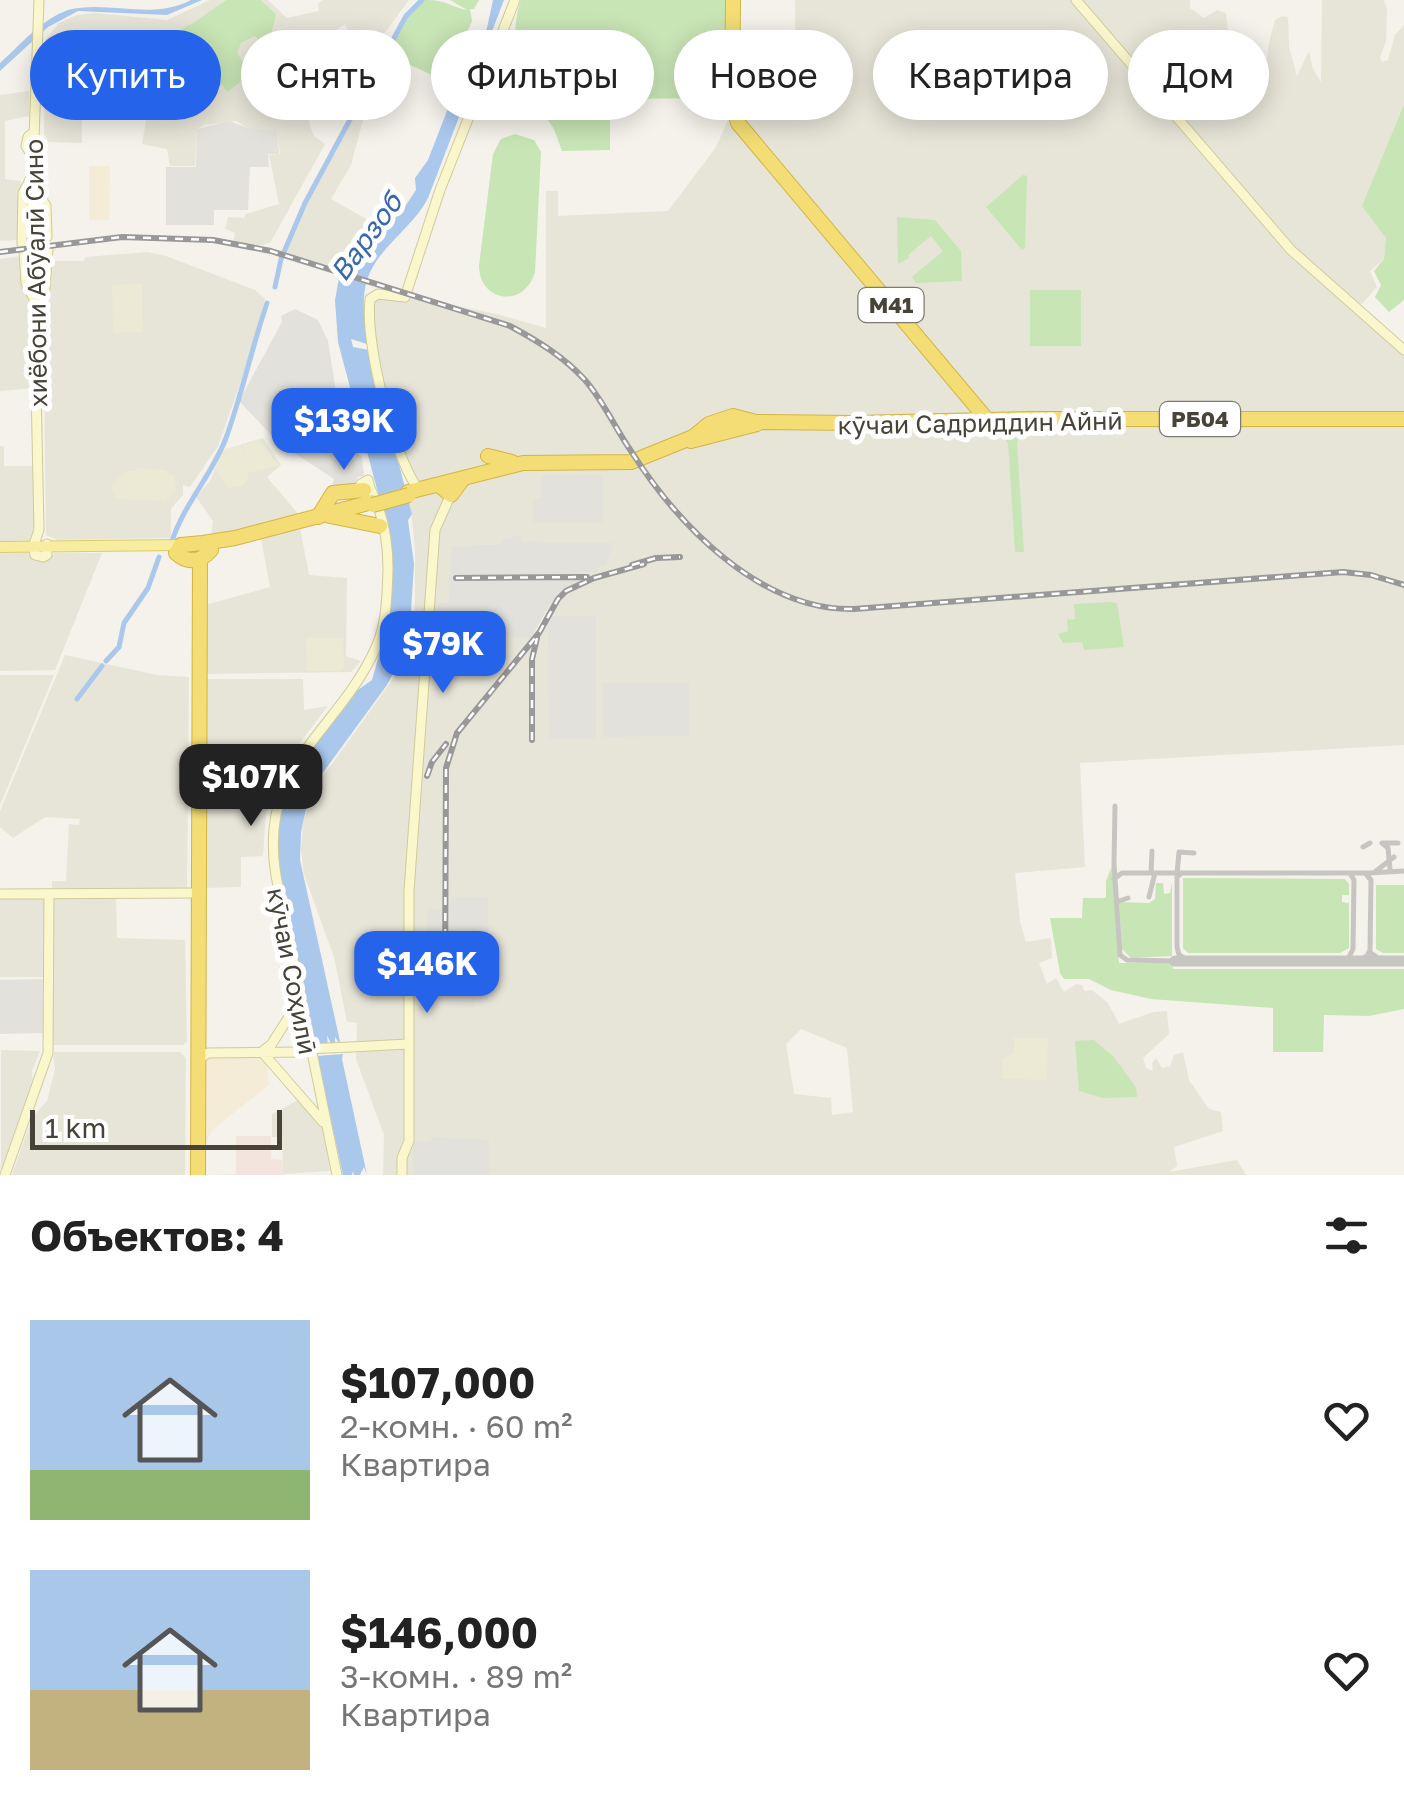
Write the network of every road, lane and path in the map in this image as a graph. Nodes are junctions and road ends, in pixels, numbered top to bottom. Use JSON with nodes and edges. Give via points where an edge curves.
{"nodes":[{"id":1,"x":513,"y":0,"type":"edge"},
{"id":2,"x":734,"y":0,"type":"edge"},
{"id":3,"x":1076,"y":0,"type":"edge"},
{"id":4,"x":39,"y":12,"type":"edge"},
{"id":5,"x":40,"y":137,"type":"junction"},
{"id":6,"x":35,"y":157,"type":"junction"},
{"id":7,"x":33,"y":173,"type":"junction"},
{"id":8,"x":34,"y":192,"type":"junction"},
{"id":9,"x":36,"y":213,"type":"junction"},
{"id":10,"x":47,"y":238,"type":"junction"},
{"id":11,"x":24,"y":247,"type":"junction"},
{"id":12,"x":36,"y":286,"type":"junction"},
{"id":13,"x":1404,"y":350,"type":"edge"},
{"id":14,"x":1404,"y":420,"type":"edge"},
{"id":15,"x":992,"y":421,"type":"junction"},
{"id":16,"x":738,"y":423,"type":"junction"},
{"id":17,"x":450,"y":482,"type":"junction"},
{"id":18,"x":411,"y":490,"type":"junction"},
{"id":19,"x":366,"y":495,"type":"junction"},
{"id":20,"x":326,"y":512,"type":"junction"},
{"id":21,"x":383,"y":537,"type":"junction"},
{"id":22,"x":40,"y":548,"type":"junction"},
{"id":23,"x":9,"y":550,"type":"edge"},
{"id":24,"x":193,"y":553,"type":"junction"},
{"id":25,"x":195,"y":893,"type":"junction"},
{"id":26,"x":0,"y":894,"type":"edge"},
{"id":27,"x":48,"y":894,"type":"junction"},
{"id":28,"x":288,"y":944,"type":"junction"},
{"id":29,"x":299,"y":1001,"type":"junction"},
{"id":30,"x":196,"y":1032,"type":"junction"},
{"id":31,"x":305,"y":1034,"type":"junction"},
{"id":32,"x":408,"y":1046,"type":"junction"},
{"id":33,"x":264,"y":1052,"type":"junction"},
{"id":34,"x":280,"y":1052,"type":"junction"},
{"id":35,"x":195,"y":1069,"type":"junction"},
{"id":36,"x":315,"y":1082,"type":"junction"},
{"id":37,"x":323,"y":1122,"type":"junction"},
{"id":38,"x":4,"y":1175,"type":"edge"},
{"id":39,"x":194,"y":1175,"type":"edge"},
{"id":40,"x":336,"y":1175,"type":"edge"},
{"id":41,"x":404,"y":1175,"type":"edge"}],
"edges":[{"from":1,"to":18,"type":"main road","via":[[404,297],[372,297],[370,330]]},
{"from":2,"to":15,"type":"highway","number":"M41","via":[[735,113]]},
{"from":3,"to":13,"type":"main road","via":[[1291,250]]},
{"from":4,"to":5,"type":"main road","name":"хиёбони Абӯалӣ Сино"},
{"from":5,"to":6,"type":"main road","name":"хиёбони Абӯалӣ Сино"},
{"from":5,"to":6,"type":"main road"},
{"from":6,"to":7,"type":"main road","name":"хиёбони Абӯалӣ Сино"},
{"from":6,"to":8,"type":"main road","name":"хиёбони Абӯалӣ Сино"},
{"from":7,"to":8,"type":"main road","name":"хиёбони Абӯалӣ Сино"},
{"from":7,"to":11,"type":"main road","via":[[23,193]]},
{"from":8,"to":9,"type":"main road","name":"хиёбони Абӯалӣ Сино"},
{"from":8,"to":10,"type":"main road","via":[[46,206]]},
{"from":8,"to":11,"type":"main road","via":[[26,191]]},
{"from":8,"to":12,"type":"main road","name":"хиёбони Абӯалӣ Сино"},
{"from":9,"to":10,"type":"main road","via":[[44,207]]},
{"from":9,"to":12,"type":"main road","name":"хиёбони Абӯалӣ Сино"},
{"from":10,"to":12,"type":"main road"},
{"from":11,"to":12,"type":"main road"},
{"from":12,"to":22,"type":"main road","name":"хиёбони Абӯалӣ Сино"},
{"from":14,"to":15,"type":"highway","name":"кӯчаи Садриддин Айнӣ","number":"РБ04"},
{"from":15,"to":16,"type":"highway","name":"кӯчаи Садриддин Айнӣ"},
{"from":15,"to":16,"type":"highway","name":"кӯчаи Садриддин Айнӣ"},
{"from":16,"to":17,"type":"highway","via":[[635,463],[519,466]]},
{"from":16,"to":17,"type":"highway","via":[[732,416],[709,424],[631,462],[491,459]]},
{"from":17,"to":18,"type":"highway"},
{"from":17,"to":32,"type":"main road","via":[[435,530],[408,891]]},
{"from":18,"to":19,"type":"highway","bridge":true},
{"from":19,"to":20,"type":"highway"},
{"from":19,"to":20,"type":"highway","via":[[353,510]]},
{"from":19,"to":20,"type":"highway","via":[[333,493]]},
{"from":19,"to":21,"type":"main road","name":"кӯчаи Соҳилӣ"},
{"from":19,"to":21,"type":"main road","name":"кӯчаи Соҳилӣ"},
{"from":20,"to":21,"type":"highway"},
{"from":20,"to":24,"type":"highway"},
{"from":21,"to":28,"type":"main road","name":"кӯчаи Соҳилӣ","via":[[383,614],[374,643],[290,766],[275,804],[270,858]]},
{"from":22,"to":23,"type":"main road"},
{"from":22,"to":24,"type":"main road"},
{"from":24,"to":25,"type":"highway"},
{"from":24,"to":25,"type":"highway"},
{"from":25,"to":27,"type":"main road"},
{"from":25,"to":30,"type":"highway"},
{"from":26,"to":27,"type":"main road"},
{"from":27,"to":38,"type":"main road","via":[[45,1047]]},
{"from":28,"to":29,"type":"main road","name":"кӯчаи Соҳилӣ"},
{"from":28,"to":40,"type":"main road"},
{"from":29,"to":31,"type":"main road","name":"кӯчаи Соҳилӣ"},
{"from":29,"to":33,"type":"main road"},
{"from":30,"to":33,"type":"main road","via":[[204,1048]]},
{"from":30,"to":35,"type":"highway"},
{"from":31,"to":34,"type":"main road","via":[[298,1027],[283,1030],[274,1043]]},
{"from":31,"to":36,"type":"main road","name":"кӯчаи Соҳилӣ"},
{"from":32,"to":34,"type":"main road","bridge":true},
{"from":32,"to":41,"type":"main road"},
{"from":33,"to":34,"type":"main road"},
{"from":33,"to":35,"type":"main road","via":[[208,1053]]},
{"from":33,"to":37,"type":"main road"},
{"from":34,"to":36,"type":"main road","via":[[275,1061],[298,1090],[310,1091]]},
{"from":35,"to":39,"type":"highway"},
{"from":36,"to":37,"type":"main road","name":"кӯчаи Соҳилӣ"},
{"from":37,"to":40,"type":"main road","name":"кӯчаи Соҳилӣ"}]}
